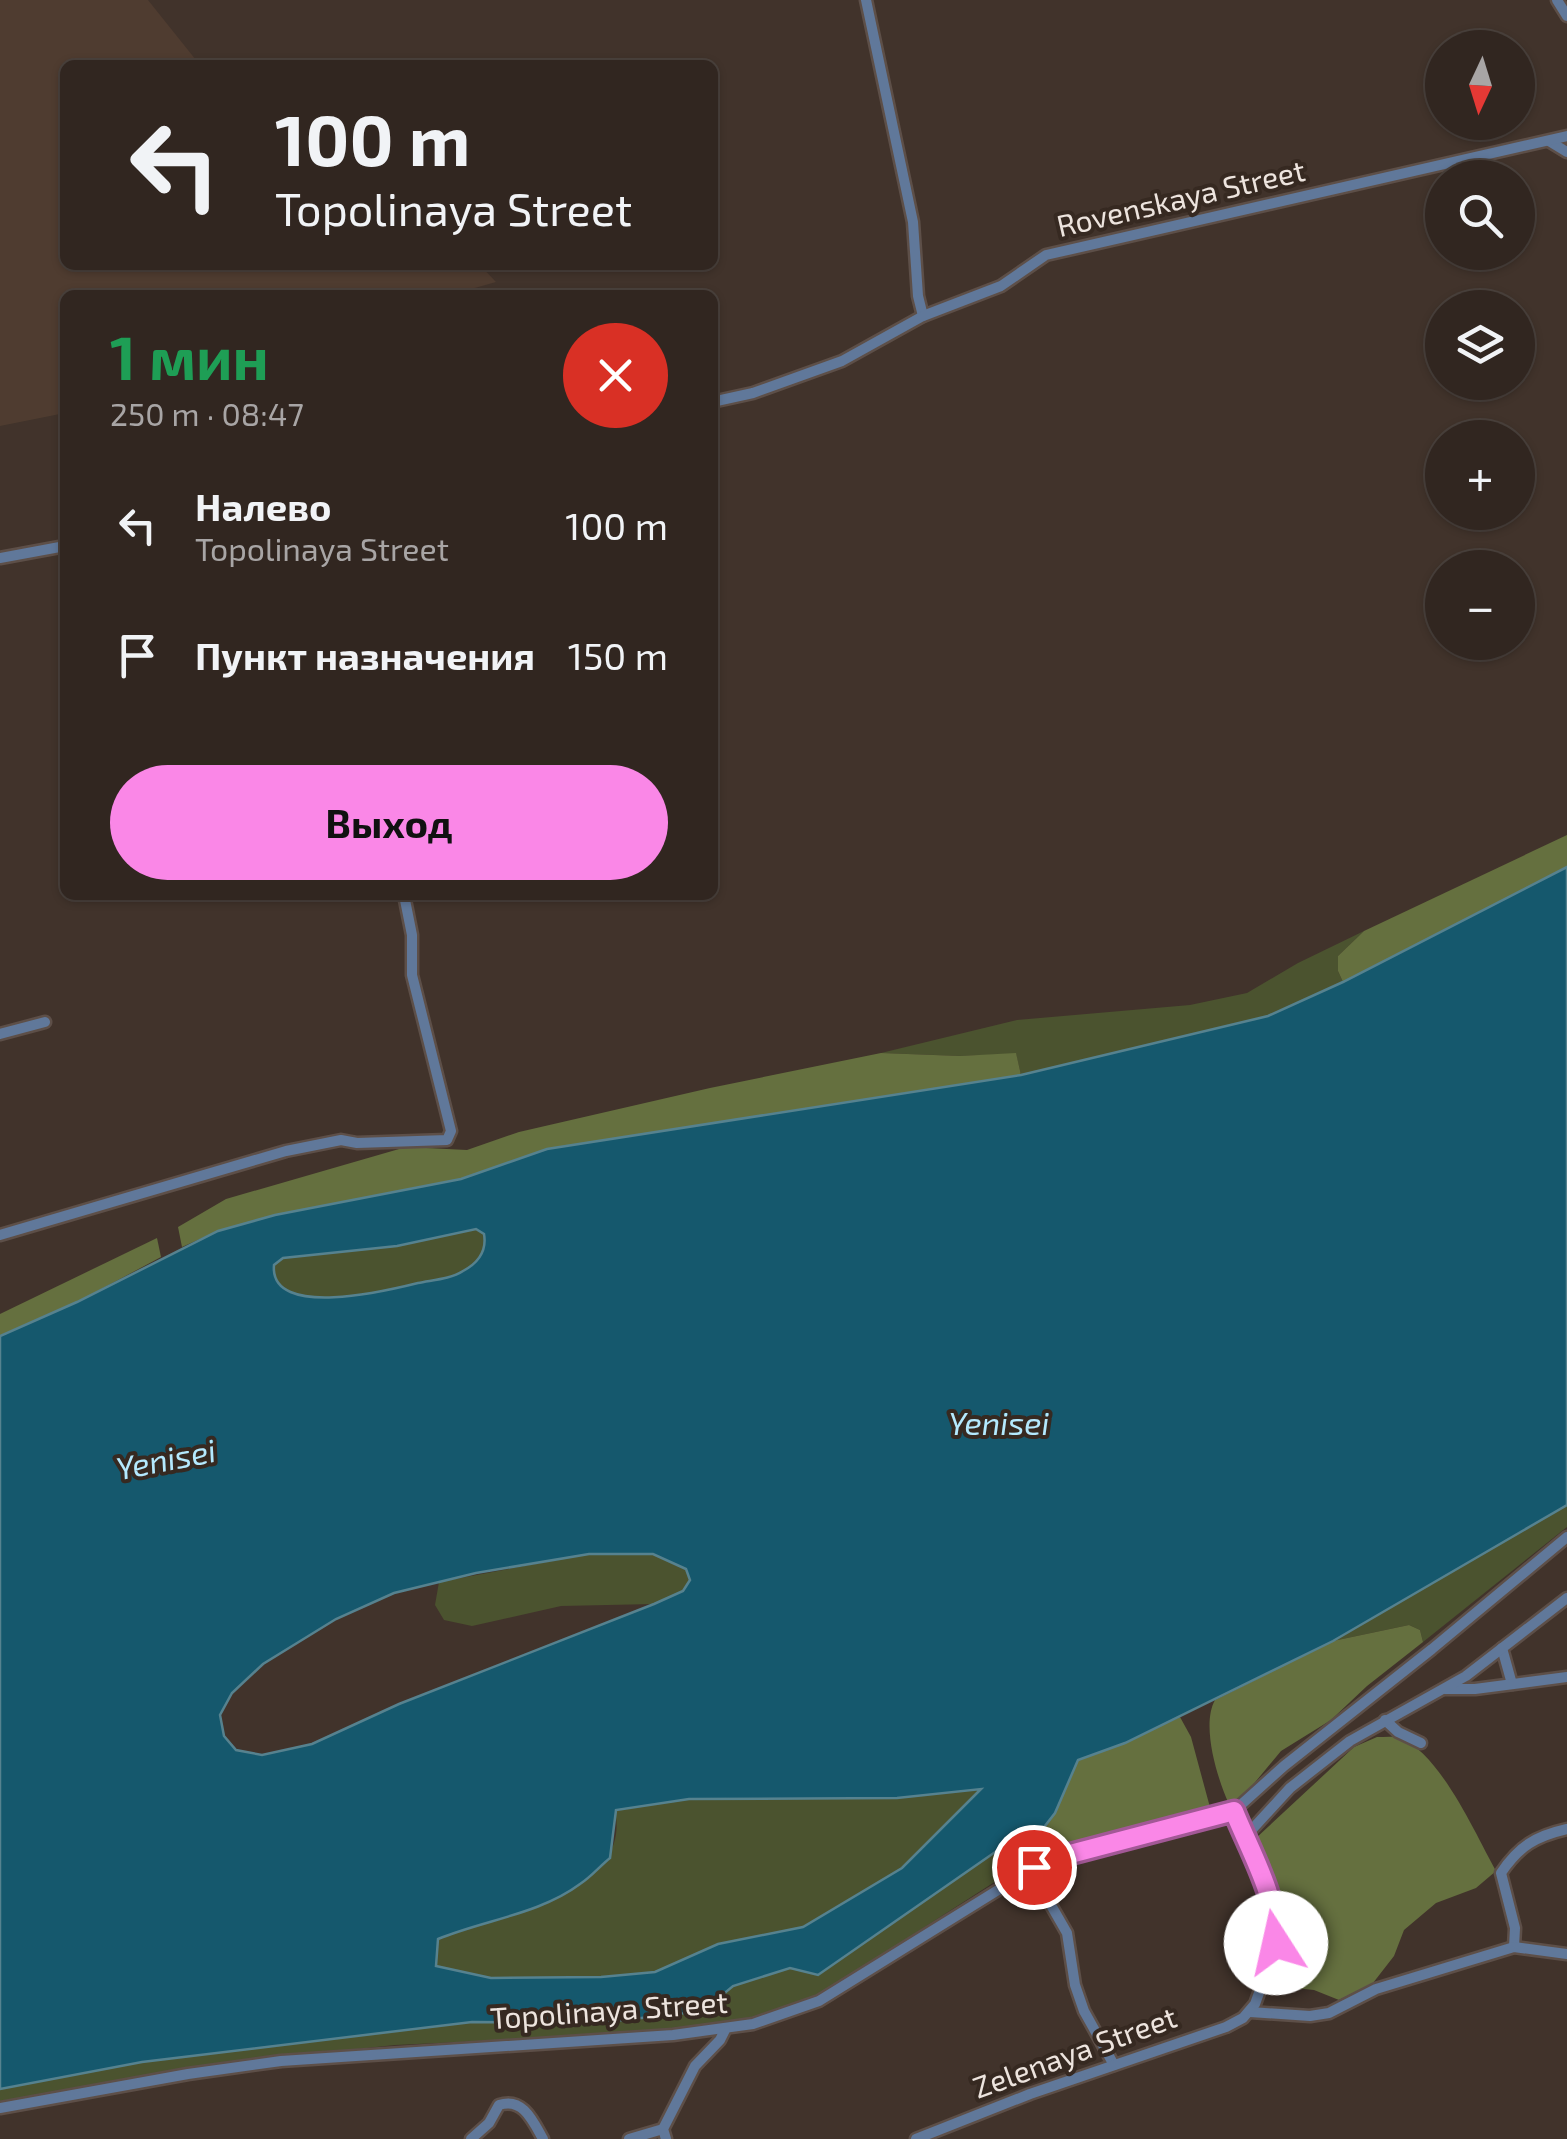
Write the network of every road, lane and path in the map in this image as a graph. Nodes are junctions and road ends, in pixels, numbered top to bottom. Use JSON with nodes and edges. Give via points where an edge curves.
{"nodes":[{"id":1,"x":866,"y":0,"type":"edge"},
{"id":2,"x":1557,"y":0,"type":"edge"},
{"id":3,"x":1567,"y":16,"type":"edge"},
{"id":4,"x":1567,"y":136,"type":"edge"},
{"id":5,"x":1549,"y":142,"type":"junction"},
{"id":6,"x":1567,"y":152,"type":"edge"},
{"id":7,"x":923,"y":316,"type":"junction"},
{"id":8,"x":718,"y":401,"type":"edge"},
{"id":9,"x":60,"y":547,"type":"edge"},
{"id":10,"x":0,"y":558,"type":"edge"},
{"id":11,"x":405,"y":900,"type":"edge"},
{"id":12,"x":45,"y":1022,"type":"dead end"},
{"id":13,"x":0,"y":1034,"type":"edge"},
{"id":14,"x":0,"y":1235,"type":"edge"},
{"id":15,"x":1567,"y":1537,"type":"edge"},
{"id":16,"x":1567,"y":1598,"type":"edge"},
{"id":17,"x":1502,"y":1648,"type":"junction"},
{"id":18,"x":1567,"y":1677,"type":"edge"},
{"id":19,"x":1512,"y":1684,"type":"junction"},
{"id":20,"x":1444,"y":1689,"type":"junction"},
{"id":21,"x":1385,"y":1720,"type":"junction"},
{"id":22,"x":1421,"y":1743,"type":"dead end"},
{"id":23,"x":1234,"y":1811,"type":"junction"},
{"id":24,"x":1567,"y":1829,"type":"edge"},
{"id":25,"x":1245,"y":1838,"type":"junction"},
{"id":26,"x":1034,"y":1867,"type":"junction"},
{"id":27,"x":1514,"y":1947,"type":"junction"},
{"id":28,"x":1567,"y":1954,"type":"edge"},
{"id":29,"x":1250,"y":2012,"type":"junction"},
{"id":30,"x":724,"y":2030,"type":"junction"},
{"id":31,"x":1114,"y":2065,"type":"junction"},
{"id":32,"x":0,"y":2108,"type":"edge"},
{"id":33,"x":664,"y":2134,"type":"edge"},
{"id":34,"x":471,"y":2139,"type":"edge"},
{"id":35,"x":543,"y":2139,"type":"edge"},
{"id":36,"x":629,"y":2139,"type":"edge"},
{"id":37,"x":916,"y":2139,"type":"edge"}],
"edges":[{"from":1,"to":7,"type":"street","via":[[913,222]]},
{"from":2,"to":3,"type":"street"},
{"from":4,"to":5,"type":"street","name":"Rovenskaya Street"},
{"from":5,"to":6,"type":"street"},
{"from":5,"to":7,"type":"street","name":"Rovenskaya Street","via":[[1046,255],[1001,286]]},
{"from":7,"to":8,"type":"street","name":"Rovenskaya Street","via":[[842,361]]},
{"from":9,"to":10,"type":"street"},
{"from":11,"to":14,"type":"street","via":[[412,976],[448,1139],[340,1140]]},
{"from":12,"to":13,"type":"street"},
{"from":15,"to":23,"type":"street"},
{"from":16,"to":17,"type":"street"},
{"from":17,"to":19,"type":"street"},
{"from":17,"to":20,"type":"street"},
{"from":18,"to":19,"type":"street"},
{"from":19,"to":20,"type":"street"},
{"from":20,"to":21,"type":"street"},
{"from":21,"to":22,"type":"street"},
{"from":21,"to":25,"type":"street","via":[[1290,1788]]},
{"from":23,"to":25,"type":"street"},
{"from":23,"to":26,"type":"street","name":"Topolinaya Street"},
{"from":24,"to":27,"type":"street","via":[[1532,1839],[1502,1873]]},
{"from":25,"to":29,"type":"street","via":[[1277,1935]]},
{"from":26,"to":30,"type":"street","name":"Topolinaya Street","via":[[819,2000]]},
{"from":26,"to":31,"type":"street","via":[[1067,1932],[1084,2012]]},
{"from":27,"to":28,"type":"street"},
{"from":27,"to":29,"type":"street","via":[[1376,1989],[1329,2014]]},
{"from":29,"to":31,"type":"street","name":"Zelenaya Street"},
{"from":30,"to":32,"type":"street","name":"Topolinaya Street","via":[[238,2066]]},
{"from":30,"to":33,"type":"street","via":[[695,2066]]},
{"from":31,"to":37,"type":"street","name":"Zelenaya Street"},
{"from":33,"to":36,"type":"street"},
{"from":34,"to":35,"type":"street","via":[[508,2102],[522,2107]]}]}
